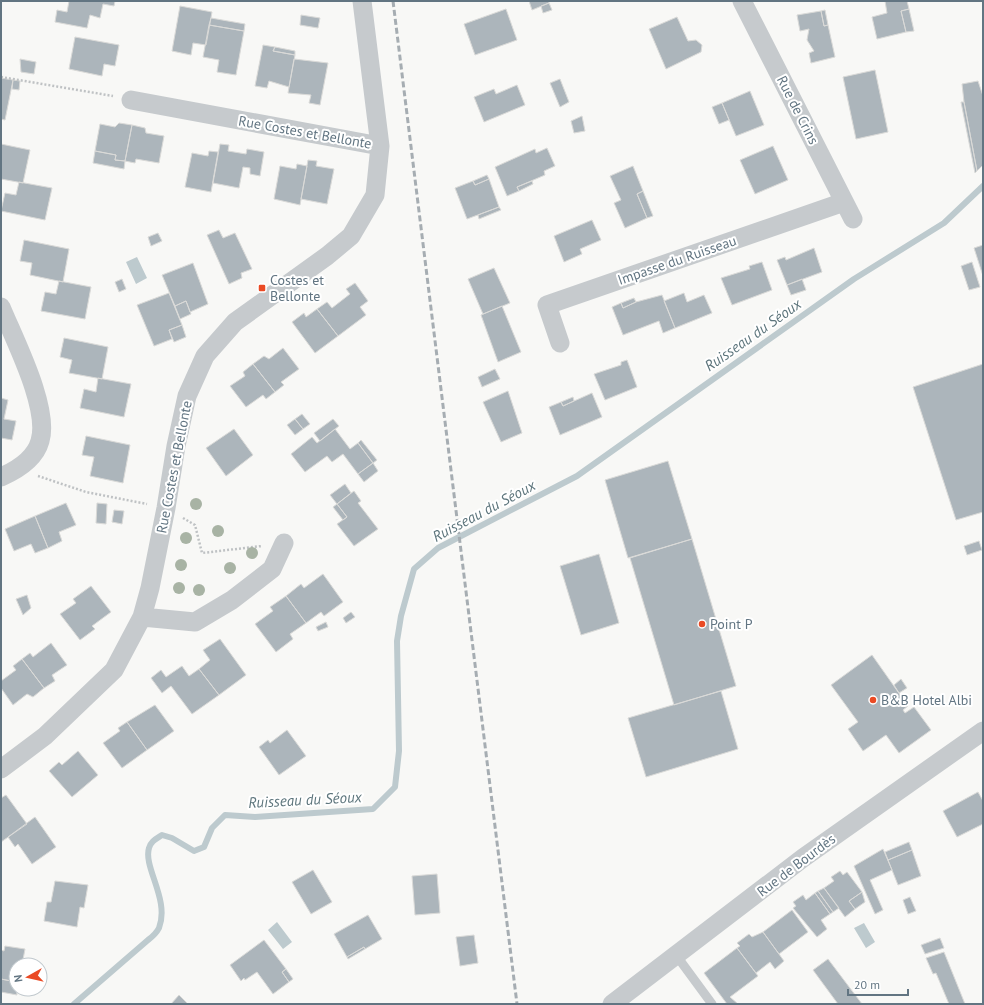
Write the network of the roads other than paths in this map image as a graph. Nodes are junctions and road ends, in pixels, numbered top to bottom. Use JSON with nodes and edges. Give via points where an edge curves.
{"nodes":[{"id":1,"x":362,"y":1,"type":"edge"},
{"id":2,"x":742,"y":1,"type":"edge"},
{"id":3,"x":131,"y":100,"type":"road end"},
{"id":4,"x":380,"y":146,"type":"junction"},
{"id":5,"x":844,"y":202,"type":"junction"},
{"id":6,"x":853,"y":219,"type":"dead end"},
{"id":7,"x":1,"y":307,"type":"edge"},
{"id":8,"x":560,"y":342,"type":"dead end"},
{"id":9,"x":1,"y":477,"type":"edge"},
{"id":10,"x":284,"y":543,"type":"road end"},
{"id":11,"x":142,"y":617,"type":"junction"},
{"id":12,"x":983,"y":731,"type":"edge"},
{"id":13,"x":1,"y":769,"type":"edge"},
{"id":14,"x":676,"y":955,"type":"junction"},
{"id":15,"x":612,"y":1004,"type":"edge"},
{"id":16,"x":712,"y":1004,"type":"edge"}],
"edges":[{"from":1,"to":4,"type":"street"},
{"from":2,"to":5,"type":"street","name":"Rue de Crins"},
{"from":3,"to":4,"type":"street","name":"Rue Costes et Bellonte"},
{"from":4,"to":11,"type":"street","name":"Rue Costes et Bellonte","via":[[375,195],[351,236],[328,256],[234,322],[205,356],[187,396],[150,588]]},
{"from":5,"to":6,"type":"street","name":"Rue de Crins"},
{"from":5,"to":8,"type":"street","name":"Impasse du Ruisseau","via":[[547,305]]},
{"from":7,"to":9,"type":"street","via":[[37,396],[41,418],[40,441],[32,456]]},
{"from":10,"to":11,"type":"street","via":[[272,569],[232,600],[195,622]]},
{"from":11,"to":13,"type":"street","name":"Rue Costes et Bellonte","via":[[114,670],[45,736]]},
{"from":12,"to":14,"type":"street","name":"Rue de Bourdès","via":[[803,858]]},
{"from":14,"to":15,"type":"street","name":"Rue de Bourdès"},
{"from":14,"to":16,"type":"lane"}]}
